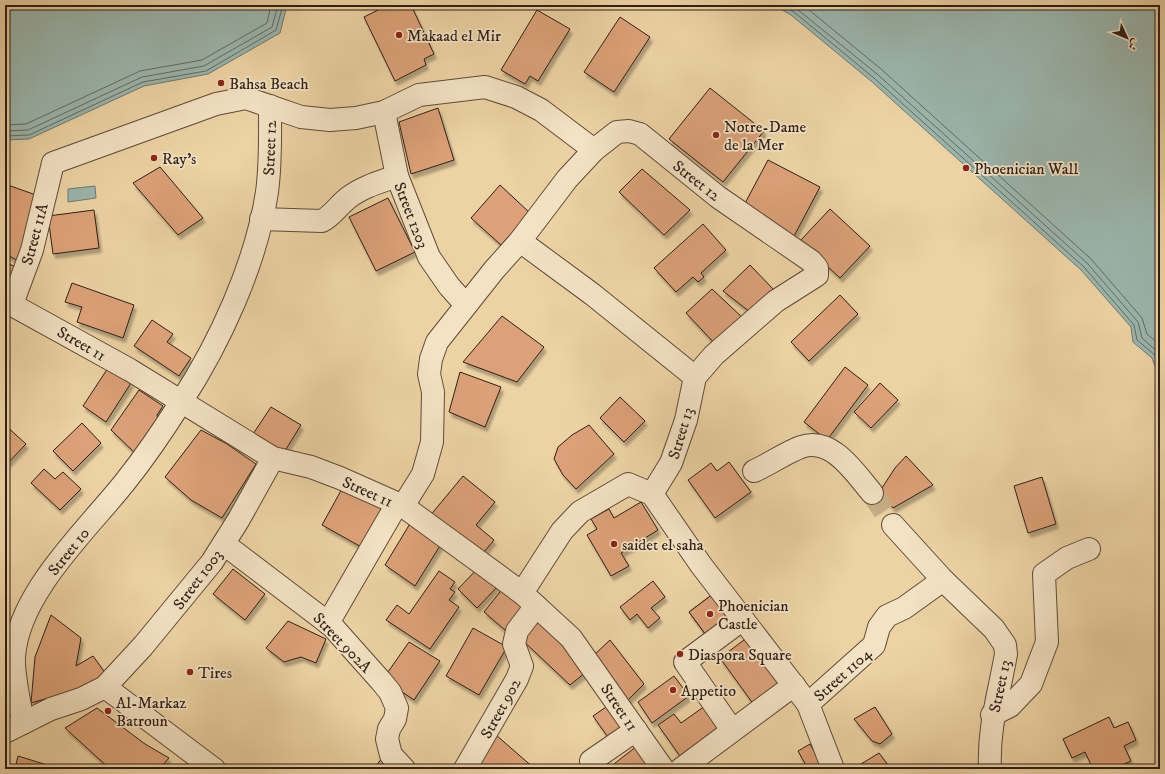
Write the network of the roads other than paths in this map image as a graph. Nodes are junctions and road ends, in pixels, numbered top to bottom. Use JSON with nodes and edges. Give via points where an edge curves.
{"nodes":[{"id":1,"x":270,"y":106,"type":"junction"},
{"id":2,"x":384,"y":112,"type":"junction"},
{"id":3,"x":594,"y":150,"type":"junction"},
{"id":4,"x":397,"y":176,"type":"junction"},
{"id":5,"x":261,"y":219,"type":"junction"},
{"id":6,"x":520,"y":241,"type":"junction"},
{"id":7,"x":798,"y":253,"type":"joint"},
{"id":8,"x":9,"y":302,"type":"edge"},
{"id":9,"x":466,"y":306,"type":"junction"},
{"id":10,"x":695,"y":378,"type":"junction"},
{"id":11,"x":181,"y":402,"type":"junction"},
{"id":12,"x":273,"y":458,"type":"junction"},
{"id":13,"x":754,"y":471,"type":"dead end"},
{"id":14,"x":872,"y":493,"type":"tunnel mouth"},
{"id":15,"x":652,"y":494,"type":"junction"},
{"id":16,"x":400,"y":505,"type":"junction"},
{"id":17,"x":893,"y":525,"type":"tunnel mouth"},
{"id":18,"x":224,"y":544,"type":"junction"},
{"id":19,"x":1089,"y":549,"type":"dead end"},
{"id":20,"x":943,"y":580,"type":"junction"},
{"id":21,"x":529,"y":600,"type":"junction"},
{"id":22,"x":743,"y":619,"type":"junction"},
{"id":23,"x":328,"y":623,"type":"junction"},
{"id":24,"x":794,"y":685,"type":"junction"},
{"id":25,"x":105,"y":687,"type":"junction"},
{"id":26,"x":808,"y":704,"type":"junction"},
{"id":27,"x":992,"y":715,"type":"junction"},
{"id":28,"x":14,"y":728,"type":"edge"},
{"id":29,"x":636,"y":730,"type":"junction"},
{"id":30,"x":732,"y":730,"type":"junction"},
{"id":31,"x":591,"y":761,"type":"dead end"},
{"id":32,"x":214,"y":769,"type":"edge"},
{"id":33,"x":404,"y":769,"type":"edge"},
{"id":34,"x":465,"y":769,"type":"edge"},
{"id":35,"x":663,"y":769,"type":"edge"},
{"id":36,"x":681,"y":769,"type":"edge"},
{"id":37,"x":833,"y":769,"type":"edge"},
{"id":38,"x":990,"y":769,"type":"edge"}],
"edges":[{"from":1,"to":2,"type":"street","name":"Street 12","via":[[301,117],[330,120]]},
{"from":1,"to":5,"type":"street","name":"Street 12","via":[[271,156]]},
{"from":1,"to":8,"type":"street","name":"Street 11A","via":[[246,98],[216,104],[53,164],[32,250]]},
{"from":2,"to":3,"type":"street","name":"Street 12","via":[[419,95],[485,87],[516,97],[541,110]]},
{"from":2,"to":4,"type":"street","name":"Street 1203"},
{"from":3,"to":6,"type":"street","name":"Street 12","via":[[567,179]]},
{"from":3,"to":7,"type":"street","name":"Street 12","via":[[617,132],[629,131],[640,134],[718,197]]},
{"from":4,"to":5,"type":"street","via":[[353,195],[322,221]]},
{"from":4,"to":9,"type":"street","name":"Street 1203","via":[[429,257]]},
{"from":5,"to":11,"type":"street","name":"Street 12","via":[[246,271],[230,309],[213,346]]},
{"from":6,"to":9,"type":"street","name":"Street 12"},
{"from":6,"to":10,"type":"street","via":[[592,294]]},
{"from":7,"to":10,"type":"street","name":"Street 13","via":[[817,268],[817,274],[776,302],[714,355]]},
{"from":8,"to":11,"type":"street","name":"Street 11"},
{"from":9,"to":16,"type":"street","name":"Street 12","via":[[437,342],[431,359],[429,374],[433,392],[432,442],[423,474]]},
{"from":10,"to":15,"type":"street","name":"Street 13","via":[[686,420],[671,463]]},
{"from":11,"to":12,"type":"street","name":"Street 11"},
{"from":11,"to":28,"type":"street","name":"Street 10","via":[[126,481],[53,567],[35,598],[25,618],[14,659]]},
{"from":12,"to":16,"type":"street","name":"Street 11","via":[[311,467]]},
{"from":12,"to":18,"type":"street","name":"Street 1003"},
{"from":13,"to":14,"type":"street","via":[[802,447],[818,445],[834,452]]},
{"from":15,"to":21,"type":"street","via":[[628,484],[580,512],[562,532]]},
{"from":15,"to":22,"type":"street","via":[[701,565]]},
{"from":16,"to":21,"type":"street","name":"Street 11"},
{"from":16,"to":23,"type":"street","name":"Street 12"},
{"from":17,"to":20,"type":"street","name":"Street 13"},
{"from":18,"to":23,"type":"street","name":"Street 902A"},
{"from":18,"to":25,"type":"street","name":"Street 1003","via":[[179,604]]},
{"from":19,"to":27,"type":"street","via":[[1067,558],[1044,574],[1047,642],[1031,684],[1010,706]]},
{"from":20,"to":26,"type":"street","name":"Street 1104","via":[[904,608],[887,616],[879,627],[874,646]]},
{"from":20,"to":27,"type":"street","name":"Street 13","via":[[994,628],[1006,645]]},
{"from":21,"to":29,"type":"street","name":"Street 11","via":[[571,638]]},
{"from":21,"to":34,"type":"street","name":"Street 902","via":[[514,644],[522,666]]},
{"from":22,"to":24,"type":"street"},
{"from":22,"to":30,"type":"street","via":[[685,662]]},
{"from":23,"to":33,"type":"street","name":"Street 902A","via":[[390,692],[397,714],[387,739],[391,756]]},
{"from":24,"to":26,"type":"street"},
{"from":24,"to":30,"type":"street","name":"Street 1104"},
{"from":25,"to":28,"type":"street","name":"Street 10","via":[[81,699],[51,709]]},
{"from":25,"to":32,"type":"street"},
{"from":26,"to":37,"type":"street"},
{"from":27,"to":38,"type":"street","name":"Street 13","via":[[988,745]]},
{"from":29,"to":31,"type":"street"},
{"from":29,"to":35,"type":"street","name":"Street 11"},
{"from":30,"to":36,"type":"street","name":"Street 1104"}]}
